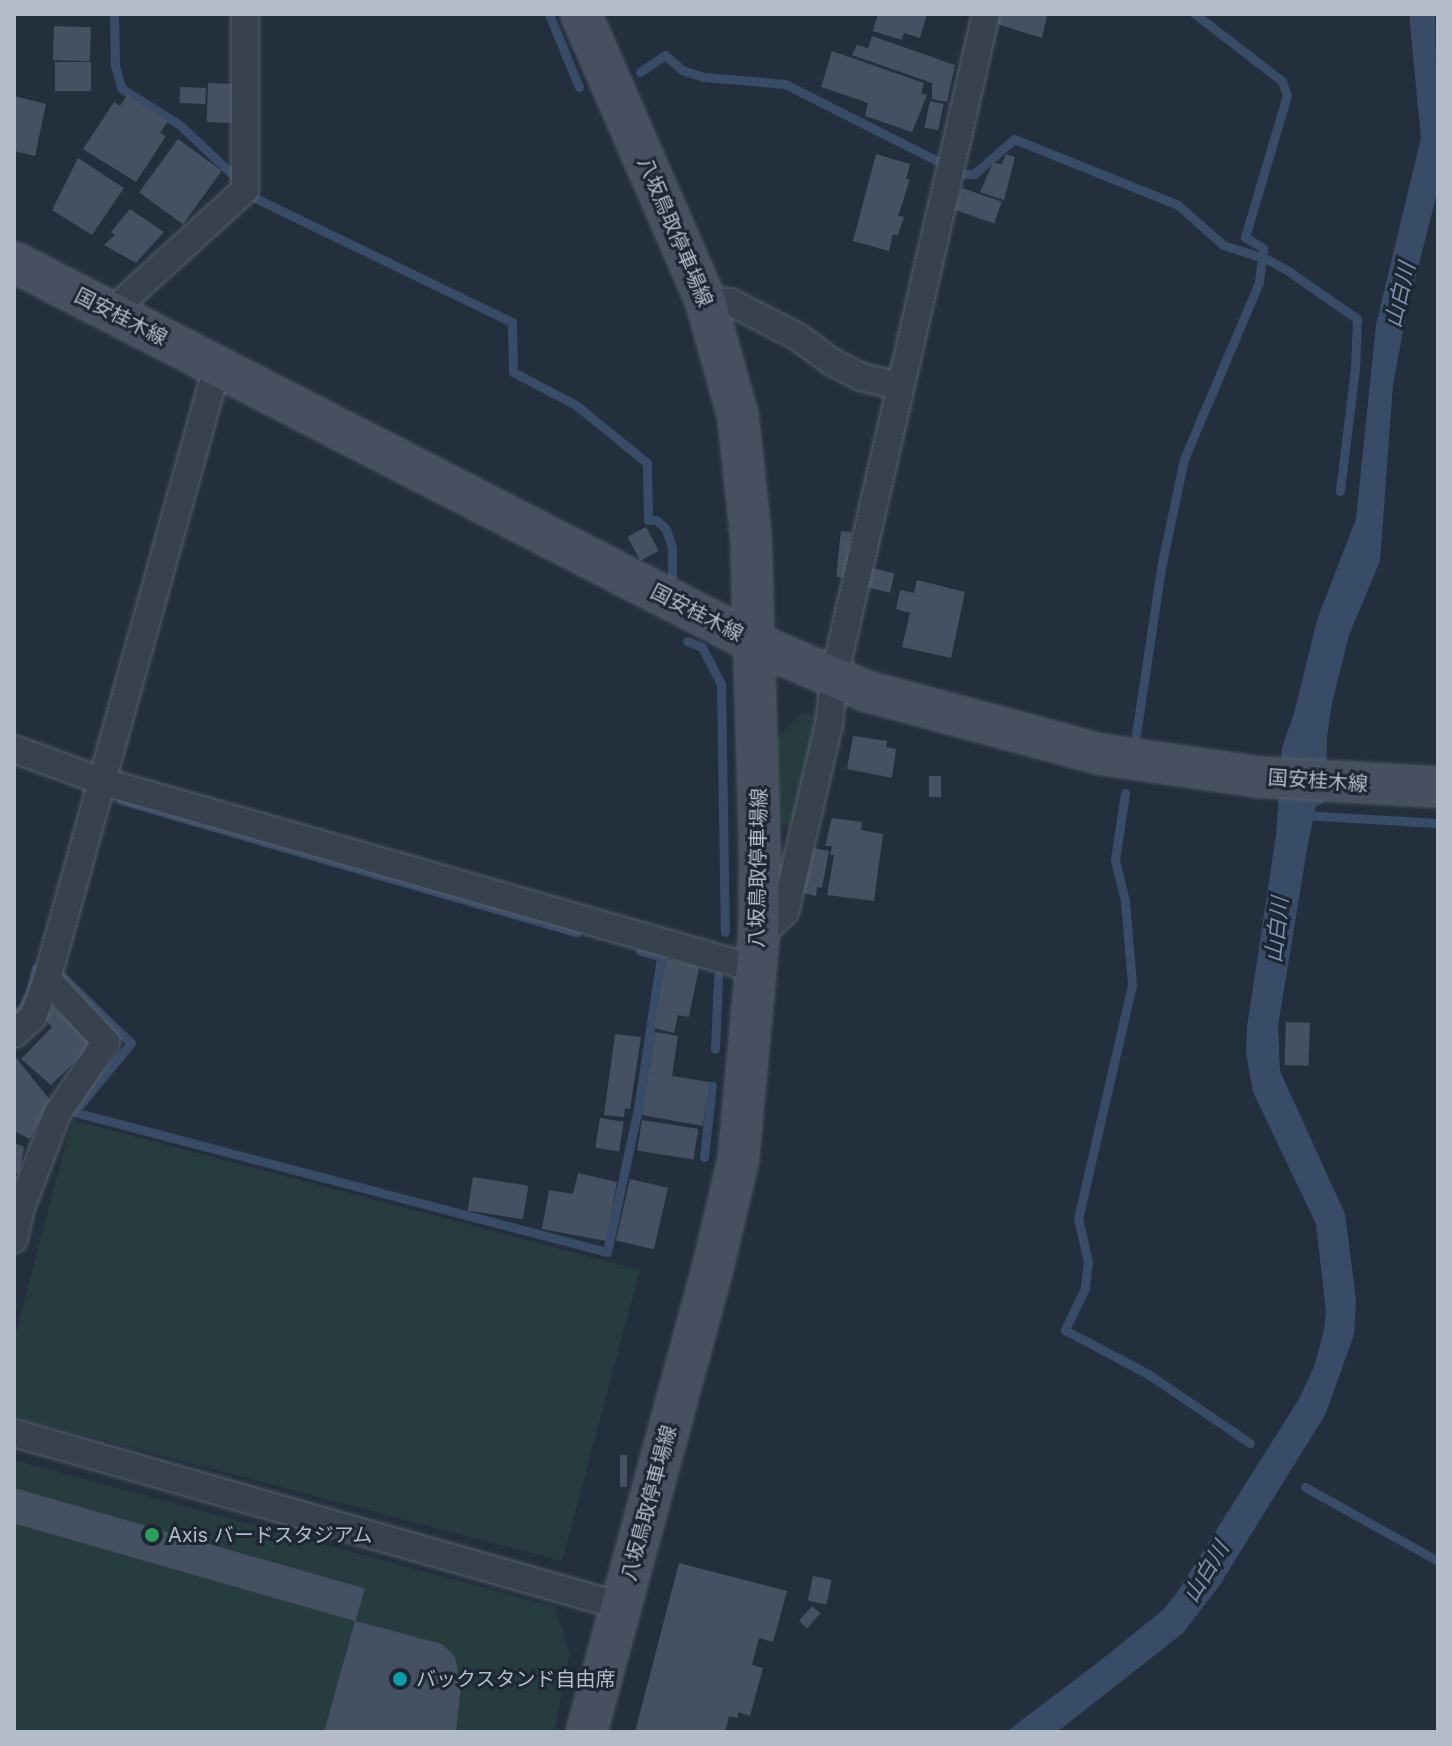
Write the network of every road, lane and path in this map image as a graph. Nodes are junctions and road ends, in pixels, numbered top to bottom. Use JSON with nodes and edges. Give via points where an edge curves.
{"nodes":[{"id":1,"x":245,"y":14,"type":"edge"},
{"id":2,"x":581,"y":14,"type":"edge"},
{"id":3,"x":986,"y":14,"type":"edge"},
{"id":4,"x":14,"y":262,"type":"edge"},
{"id":5,"x":706,"y":302,"type":"junction"},
{"id":6,"x":111,"y":312,"type":"junction"},
{"id":7,"x":217,"y":367,"type":"junction"},
{"id":8,"x":899,"y":386,"type":"junction"},
{"id":9,"x":755,"y":643,"type":"junction"},
{"id":10,"x":834,"y":678,"type":"junction"},
{"id":11,"x":14,"y":749,"type":"edge"},
{"id":12,"x":101,"y":781,"type":"junction"},
{"id":13,"x":1438,"y":787,"type":"edge"},
{"id":14,"x":758,"y":952,"type":"junction"},
{"id":15,"x":47,"y":979,"type":"junction"},
{"id":16,"x":14,"y":1034,"type":"edge"},
{"id":17,"x":14,"y":1239,"type":"edge"},
{"id":18,"x":14,"y":1433,"type":"edge"},
{"id":19,"x":621,"y":1606,"type":"junction"},
{"id":20,"x":587,"y":1732,"type":"edge"}],
"edges":[{"from":1,"to":6,"type":"street","via":[[245,190]]},
{"from":2,"to":5,"type":"main road","name":"八坂鳥取停車場線"},
{"from":3,"to":8,"type":"street"},
{"from":4,"to":6,"type":"main road","name":"国安桂木線"},
{"from":5,"to":8,"type":"street","via":[[730,302],[861,377]]},
{"from":5,"to":9,"type":"main road","name":"八坂鳥取停車場線","via":[[728,374],[746,469]]},
{"from":6,"to":7,"type":"main road","name":"国安桂木線"},
{"from":7,"to":9,"type":"main road","name":"国安桂木線"},
{"from":7,"to":12,"type":"street"},
{"from":8,"to":10,"type":"street"},
{"from":9,"to":10,"type":"main road","name":"国安桂木線"},
{"from":9,"to":14,"type":"main road","name":"八坂鳥取停車場線"},
{"from":10,"to":13,"type":"main road","name":"国安桂木線","via":[[1099,754],[1258,777]]},
{"from":10,"to":14,"type":"street","via":[[829,725],[785,912]]},
{"from":11,"to":12,"type":"street"},
{"from":12,"to":14,"type":"street"},
{"from":12,"to":15,"type":"street"},
{"from":14,"to":19,"type":"main road","name":"八坂鳥取停車場線","via":[[738,1161]]},
{"from":15,"to":16,"type":"street","via":[[33,1017]]},
{"from":15,"to":17,"type":"street","via":[[106,1042],[57,1114]]},
{"from":18,"to":19,"type":"street"},
{"from":19,"to":20,"type":"main road","name":"八坂鳥取停車場線"}]}
